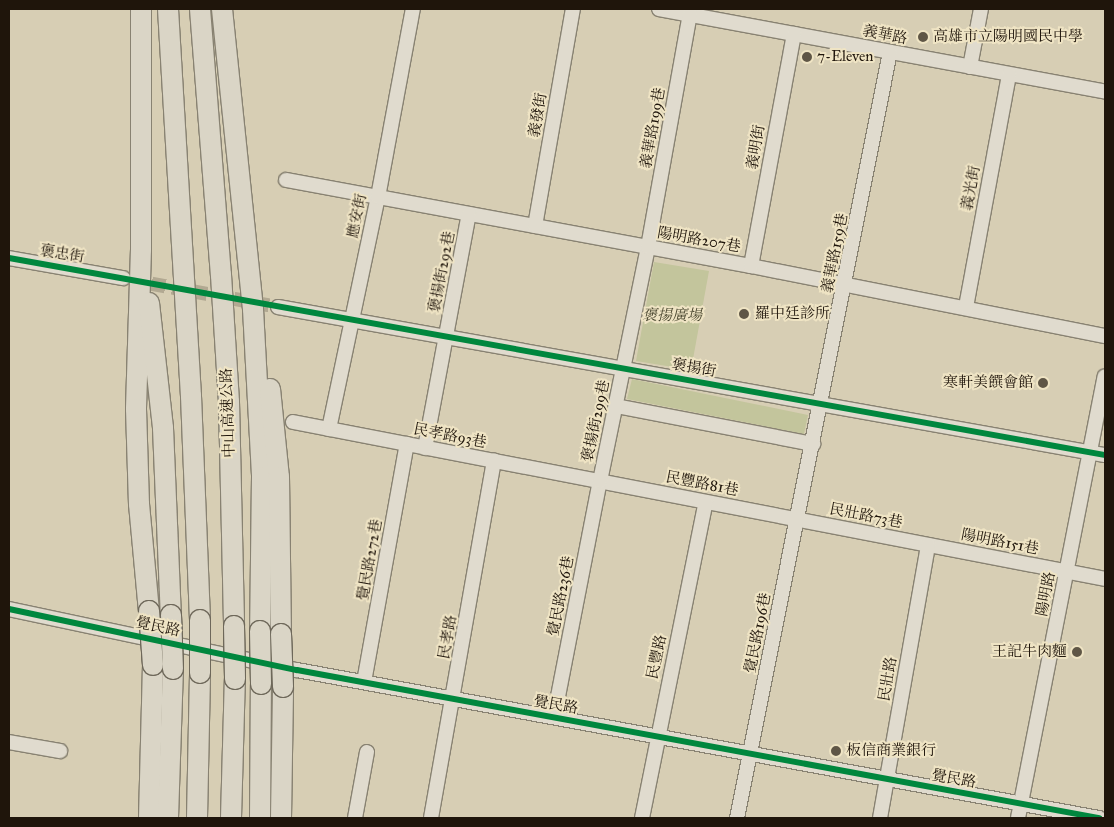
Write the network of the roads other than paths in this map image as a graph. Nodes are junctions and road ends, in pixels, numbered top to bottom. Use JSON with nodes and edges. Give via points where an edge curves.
{"nodes":[{"id":1,"x":141,"y":9,"type":"edge"},
{"id":2,"x":168,"y":9,"type":"edge"},
{"id":3,"x":200,"y":9,"type":"edge"},
{"id":4,"x":222,"y":9,"type":"edge"},
{"id":5,"x":413,"y":9,"type":"edge"},
{"id":6,"x":573,"y":9,"type":"edge"},
{"id":7,"x":660,"y":9,"type":"edge"},
{"id":8,"x":981,"y":9,"type":"edge"},
{"id":9,"x":690,"y":14,"type":"junction"},
{"id":10,"x":794,"y":34,"type":"junction"},
{"id":11,"x":890,"y":52,"type":"junction"},
{"id":12,"x":970,"y":67,"type":"junction"},
{"id":13,"x":1009,"y":75,"type":"junction"},
{"id":14,"x":1105,"y":92,"type":"edge"},
{"id":15,"x":286,"y":180,"type":"dead end"},
{"id":16,"x":378,"y":197,"type":"junction"},
{"id":17,"x":469,"y":214,"type":"junction"},
{"id":18,"x":535,"y":226,"type":"junction"},
{"id":19,"x":648,"y":248,"type":"junction"},
{"id":20,"x":141,"y":249,"type":"junction"},
{"id":21,"x":9,"y":258,"type":"edge"},
{"id":22,"x":751,"y":266,"type":"junction"},
{"id":23,"x":117,"y":277,"type":"tunnel mouth"},
{"id":24,"x":845,"y":284,"type":"junction"},
{"id":25,"x":278,"y":307,"type":"tunnel mouth"},
{"id":26,"x":966,"y":307,"type":"junction"},
{"id":27,"x":253,"y":309,"type":"junction"},
{"id":28,"x":352,"y":318,"type":"junction"},
{"id":29,"x":446,"y":336,"type":"junction"},
{"id":30,"x":1105,"y":336,"type":"edge"},
{"id":31,"x":624,"y":368,"type":"junction"},
{"id":32,"x":1105,"y":377,"type":"edge"},
{"id":33,"x":822,"y":404,"type":"junction"},
{"id":34,"x":616,"y":406,"type":"junction"},
{"id":35,"x":293,"y":422,"type":"dead end"},
{"id":36,"x":329,"y":429,"type":"junction"},
{"id":37,"x":407,"y":444,"type":"junction"},
{"id":38,"x":813,"y":444,"type":"junction"},
{"id":39,"x":425,"y":448,"type":"junction"},
{"id":40,"x":1090,"y":452,"type":"junction"},
{"id":41,"x":1105,"y":455,"type":"edge"},
{"id":42,"x":494,"y":461,"type":"junction"},
{"id":43,"x":600,"y":481,"type":"junction"},
{"id":44,"x":706,"y":502,"type":"junction"},
{"id":45,"x":798,"y":519,"type":"junction"},
{"id":46,"x":928,"y":544,"type":"junction"},
{"id":47,"x":1067,"y":571,"type":"junction"},
{"id":48,"x":1105,"y":579,"type":"edge"},
{"id":49,"x":9,"y":609,"type":"edge"},
{"id":50,"x":364,"y":682,"type":"junction"},
{"id":51,"x":454,"y":699,"type":"junction"},
{"id":52,"x":554,"y":718,"type":"junction"},
{"id":53,"x":658,"y":736,"type":"junction"},
{"id":54,"x":9,"y":742,"type":"edge"},
{"id":55,"x":60,"y":751,"type":"dead end"},
{"id":56,"x":367,"y":752,"type":"dead end"},
{"id":57,"x":750,"y":754,"type":"junction"},
{"id":58,"x":888,"y":779,"type":"junction"},
{"id":59,"x":1020,"y":804,"type":"junction"},
{"id":60,"x":149,"y":818,"type":"edge"},
{"id":61,"x":168,"y":818,"type":"edge"},
{"id":62,"x":197,"y":818,"type":"edge"},
{"id":63,"x":231,"y":818,"type":"edge"},
{"id":64,"x":260,"y":818,"type":"edge"},
{"id":65,"x":281,"y":818,"type":"edge"},
{"id":66,"x":355,"y":818,"type":"edge"},
{"id":67,"x":431,"y":818,"type":"edge"},
{"id":68,"x":642,"y":818,"type":"edge"},
{"id":69,"x":737,"y":818,"type":"edge"},
{"id":70,"x":880,"y":818,"type":"edge"},
{"id":71,"x":1018,"y":818,"type":"edge"},
{"id":72,"x":1099,"y":818,"type":"edge"}],
"edges":[{"from":1,"to":20,"type":"highway"},
{"from":2,"to":62,"type":"highway","bridge":true,"via":[[191,396],[200,620]]},
{"from":3,"to":63,"type":"highway","name":"中山高速公路","bridge":true,"via":[[229,402],[235,679]]},
{"from":4,"to":27,"type":"highway"},
{"from":5,"to":16,"type":"street","name":"應安街"},
{"from":6,"to":18,"type":"street","name":"義發街"},
{"from":7,"to":9,"type":"street","name":"義華路"},
{"from":8,"to":12,"type":"street"},
{"from":9,"to":10,"type":"street","name":"義華路"},
{"from":9,"to":19,"type":"street","name":"義華路199巷"},
{"from":10,"to":11,"type":"street","name":"義華路"},
{"from":10,"to":22,"type":"street","name":"義明街"},
{"from":11,"to":12,"type":"street","name":"義華路"},
{"from":11,"to":24,"type":"street","name":"義華路159巷"},
{"from":12,"to":13,"type":"street","name":"義華路"},
{"from":13,"to":14,"type":"street","name":"義華路"},
{"from":13,"to":26,"type":"street","name":"義光街"},
{"from":15,"to":16,"type":"street","name":"陽明路207巷"},
{"from":16,"to":17,"type":"street","name":"陽明路207巷"},
{"from":16,"to":28,"type":"street","name":"應安街"},
{"from":17,"to":18,"type":"street","name":"陽明路207巷"},
{"from":17,"to":29,"type":"street","name":"褒揚街292巷"},
{"from":18,"to":19,"type":"street","name":"陽明路207巷"},
{"from":19,"to":22,"type":"street","name":"陽明路207巷"},
{"from":19,"to":31,"type":"street","name":"義華路199巷"},
{"from":20,"to":60,"type":"highway","bridge":true,"via":[[136,409],[139,504],[153,666]]},
{"from":20,"to":61,"type":"highway","bridge":true,"via":[[163,428],[172,669]]},
{"from":21,"to":23,"type":"street","name":"褒忠街"},
{"from":22,"to":24,"type":"street","name":"陽明路207巷"},
{"from":24,"to":26,"type":"street","name":"陽明路207巷"},
{"from":24,"to":33,"type":"street","name":"義華路159巷"},
{"from":25,"to":28,"type":"street","name":"褒揚街"},
{"from":26,"to":30,"type":"street","name":"陽明路207巷"},
{"from":27,"to":64,"type":"highway","bridge":true,"via":[[262,477]]},
{"from":27,"to":65,"type":"highway","bridge":true,"via":[[269,374],[279,477],[283,687]]},
{"from":28,"to":29,"type":"street","name":"褒揚街"},
{"from":28,"to":36,"type":"street","name":"應安街"},
{"from":29,"to":31,"type":"street","name":"褒揚街"},
{"from":29,"to":39,"type":"street","name":"褒揚街292巷"},
{"from":31,"to":33,"type":"street","name":"褒揚街"},
{"from":31,"to":34,"type":"street","name":"褒揚街299巷"},
{"from":32,"to":40,"type":"street","name":"陽明路"},
{"from":33,"to":38,"type":"street","name":"義華路159巷"},
{"from":33,"to":40,"type":"street","name":"褒揚街"},
{"from":34,"to":38,"type":"street"},
{"from":34,"to":43,"type":"street","name":"褒揚街299巷"},
{"from":35,"to":36,"type":"street","name":"民孝路93巷"},
{"from":36,"to":37,"type":"street","name":"民孝路93巷"},
{"from":37,"to":39,"type":"street","name":"民孝路93巷"},
{"from":37,"to":50,"type":"street","name":"覺民路272巷"},
{"from":38,"to":45,"type":"street","name":"義華路159巷"},
{"from":39,"to":42,"type":"street","name":"民孝路93巷"},
{"from":40,"to":41,"type":"street","name":"褒揚街"},
{"from":40,"to":47,"type":"street","name":"陽明路"},
{"from":42,"to":43,"type":"street","name":"民孝路93巷"},
{"from":42,"to":51,"type":"street","name":"民孝路"},
{"from":43,"to":44,"type":"street","name":"民豐路81巷"},
{"from":43,"to":52,"type":"street","name":"覺民路236巷"},
{"from":44,"to":45,"type":"street","name":"民豐路81巷"},
{"from":44,"to":53,"type":"street","name":"民豐路"},
{"from":45,"to":46,"type":"street","name":"民壯路73巷"},
{"from":45,"to":57,"type":"street","name":"覺民路196巷"},
{"from":46,"to":47,"type":"street","name":"陽明路151巷"},
{"from":46,"to":58,"type":"street","name":"民壯路"},
{"from":47,"to":48,"type":"street","name":"陽明路151巷"},
{"from":47,"to":59,"type":"street","name":"陽明路"},
{"from":49,"to":50,"type":"street","name":"覺民路"},
{"from":50,"to":51,"type":"street","name":"覺民路"},
{"from":51,"to":52,"type":"street","name":"覺民路"},
{"from":51,"to":67,"type":"street","name":"民孝路"},
{"from":52,"to":53,"type":"street","name":"覺民路"},
{"from":53,"to":57,"type":"street","name":"覺民路"},
{"from":53,"to":68,"type":"street","name":"民豐路"},
{"from":54,"to":55,"type":"street"},
{"from":56,"to":66,"type":"street"},
{"from":57,"to":58,"type":"street","name":"覺民路"},
{"from":57,"to":69,"type":"street","name":"覺民路196巷"},
{"from":58,"to":59,"type":"street","name":"覺民路"},
{"from":58,"to":70,"type":"street","name":"民壯路"},
{"from":59,"to":71,"type":"street","name":"陽明路"},
{"from":59,"to":72,"type":"street","name":"覺民路"}]}
